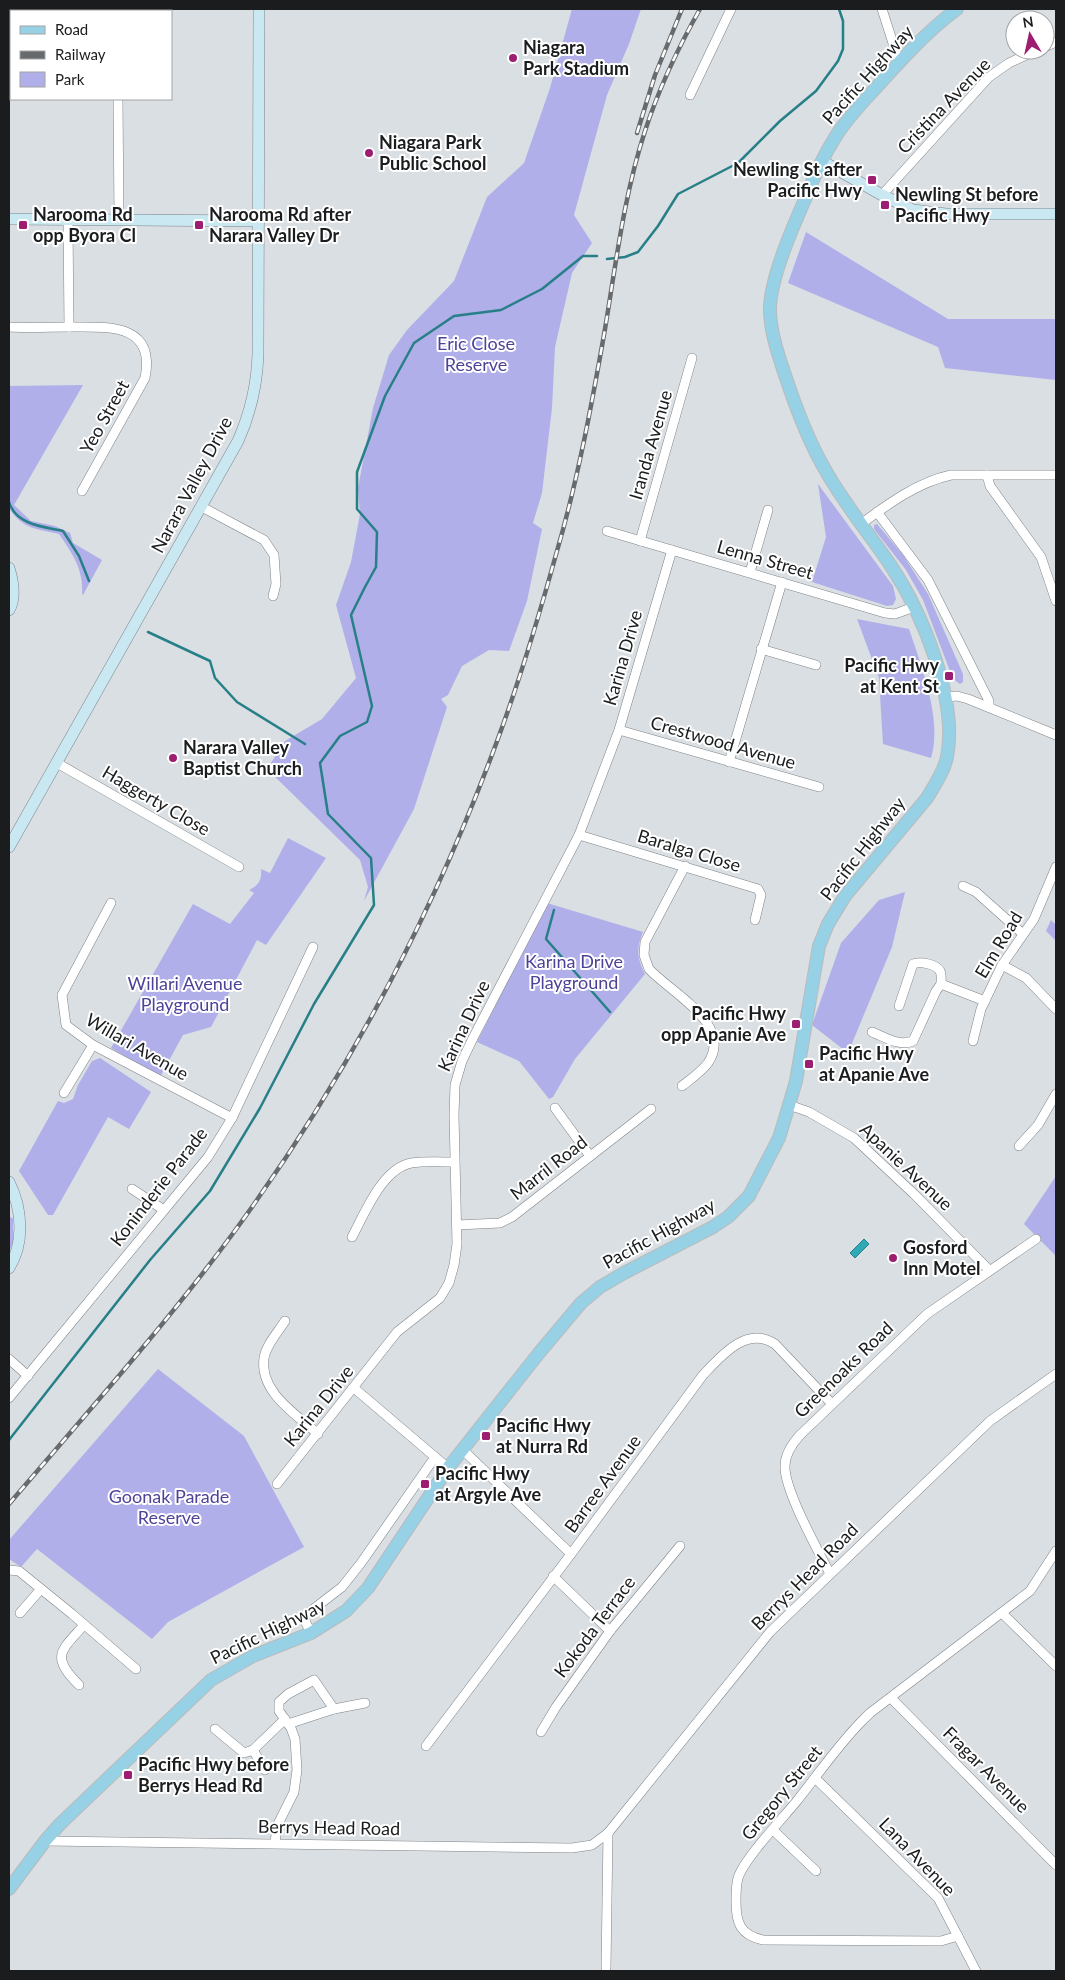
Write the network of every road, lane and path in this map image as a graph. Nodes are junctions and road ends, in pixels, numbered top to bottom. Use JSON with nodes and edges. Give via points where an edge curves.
{"nodes":[{"id":1,"x":259,"y":9,"type":"edge"},
{"id":2,"x":731,"y":9,"type":"edge"},
{"id":3,"x":882,"y":9,"type":"edge"},
{"id":4,"x":957,"y":9,"type":"edge"},
{"id":5,"x":1015,"y":60,"type":"edge"},
{"id":6,"x":899,"y":62,"type":"junction"},
{"id":7,"x":690,"y":95,"type":"dead end"},
{"id":8,"x":118,"y":100,"type":"edge"},
{"id":9,"x":822,"y":161,"type":"junction"},
{"id":10,"x":882,"y":195,"type":"junction"},
{"id":11,"x":1056,"y":214,"type":"edge"},
{"id":12,"x":9,"y":219,"type":"edge"},
{"id":13,"x":68,"y":220,"type":"junction"},
{"id":14,"x":119,"y":220,"type":"junction"},
{"id":15,"x":259,"y":221,"type":"junction"},
{"id":16,"x":69,"y":327,"type":"junction"},
{"id":17,"x":9,"y":328,"type":"edge"},
{"id":18,"x":692,"y":358,"type":"dead end"},
{"id":19,"x":987,"y":475,"type":"junction"},
{"id":20,"x":1056,"y":475,"type":"edge"},
{"id":21,"x":82,"y":491,"type":"dead end"},
{"id":22,"x":202,"y":507,"type":"junction"},
{"id":23,"x":768,"y":510,"type":"dead end"},
{"id":24,"x":878,"y":512,"type":"junction"},
{"id":25,"x":861,"y":524,"type":"junction"},
{"id":26,"x":607,"y":531,"type":"dead end"},
{"id":27,"x":640,"y":541,"type":"junction"},
{"id":28,"x":672,"y":550,"type":"junction"},
{"id":29,"x":9,"y":568,"type":"edge"},
{"id":30,"x":750,"y":572,"type":"junction"},
{"id":31,"x":782,"y":582,"type":"junction"},
{"id":32,"x":273,"y":596,"type":"dead end"},
{"id":33,"x":1056,"y":601,"type":"edge"},
{"id":34,"x":914,"y":607,"type":"junction"},
{"id":35,"x":9,"y":610,"type":"edge"},
{"id":36,"x":761,"y":649,"type":"junction"},
{"id":37,"x":816,"y":665,"type":"dead end"},
{"id":38,"x":946,"y":697,"type":"junction"},
{"id":39,"x":988,"y":707,"type":"junction"},
{"id":40,"x":619,"y":730,"type":"junction"},
{"id":41,"x":1056,"y":734,"type":"edge"},
{"id":42,"x":729,"y":762,"type":"junction"},
{"id":43,"x":56,"y":763,"type":"junction"},
{"id":44,"x":819,"y":787,"type":"dead end"},
{"id":45,"x":579,"y":835,"type":"junction"},
{"id":46,"x":9,"y":847,"type":"edge"},
{"id":47,"x":685,"y":866,"type":"junction"},
{"id":48,"x":239,"y":867,"type":"dead end"},
{"id":49,"x":1056,"y":867,"type":"edge"},
{"id":50,"x":963,"y":886,"type":"dead end"},
{"id":51,"x":111,"y":903,"type":"dead end"},
{"id":52,"x":755,"y":920,"type":"dead end"},
{"id":53,"x":1023,"y":934,"type":"junction"},
{"id":54,"x":313,"y":947,"type":"dead end"},
{"id":55,"x":1002,"y":965,"type":"junction"},
{"id":56,"x":941,"y":984,"type":"junction"},
{"id":57,"x":985,"y":1001,"type":"junction"},
{"id":58,"x":899,"y":1006,"type":"dead end"},
{"id":59,"x":1056,"y":1009,"type":"edge"},
{"id":60,"x":872,"y":1032,"type":"dead end"},
{"id":61,"x":973,"y":1040,"type":"dead end"},
{"id":62,"x":93,"y":1044,"type":"junction"},
{"id":63,"x":682,"y":1086,"type":"dead end"},
{"id":64,"x":64,"y":1093,"type":"dead end"},
{"id":65,"x":1056,"y":1094,"type":"edge"},
{"id":66,"x":790,"y":1105,"type":"junction"},
{"id":67,"x":555,"y":1108,"type":"dead end"},
{"id":68,"x":651,"y":1109,"type":"dead end"},
{"id":69,"x":232,"y":1118,"type":"junction"},
{"id":70,"x":1019,"y":1146,"type":"dead end"},
{"id":71,"x":590,"y":1156,"type":"junction"},
{"id":72,"x":454,"y":1162,"type":"junction"},
{"id":73,"x":9,"y":1182,"type":"edge"},
{"id":74,"x":132,"y":1189,"type":"dead end"},
{"id":75,"x":164,"y":1210,"type":"junction"},
{"id":76,"x":457,"y":1225,"type":"junction"},
{"id":77,"x":352,"y":1237,"type":"dead end"},
{"id":78,"x":1036,"y":1239,"type":"dead end"},
{"id":79,"x":9,"y":1268,"type":"edge"},
{"id":80,"x":989,"y":1270,"type":"junction"},
{"id":81,"x":285,"y":1321,"type":"dead end"},
{"id":82,"x":9,"y":1359,"type":"edge"},
{"id":83,"x":28,"y":1376,"type":"junction"},
{"id":84,"x":1055,"y":1377,"type":"edge"},
{"id":85,"x":354,"y":1388,"type":"junction"},
{"id":86,"x":9,"y":1398,"type":"edge"},
{"id":87,"x":832,"y":1404,"type":"junction"},
{"id":88,"x":318,"y":1434,"type":"junction"},
{"id":89,"x":463,"y":1450,"type":"junction"},
{"id":90,"x":435,"y":1457,"type":"junction"},
{"id":91,"x":448,"y":1468,"type":"junction"},
{"id":92,"x":277,"y":1484,"type":"dead end"},
{"id":93,"x":680,"y":1546,"type":"dead end"},
{"id":94,"x":1056,"y":1551,"type":"edge"},
{"id":95,"x":571,"y":1554,"type":"junction"},
{"id":96,"x":9,"y":1570,"type":"edge"},
{"id":97,"x":830,"y":1574,"type":"junction"},
{"id":98,"x":553,"y":1576,"type":"junction"},
{"id":99,"x":41,"y":1589,"type":"junction"},
{"id":100,"x":20,"y":1613,"type":"dead end"},
{"id":101,"x":1002,"y":1613,"type":"junction"},
{"id":102,"x":84,"y":1625,"type":"junction"},
{"id":103,"x":610,"y":1631,"type":"junction"},
{"id":104,"x":311,"y":1633,"type":"junction"},
{"id":105,"x":1056,"y":1666,"type":"edge"},
{"id":106,"x":136,"y":1669,"type":"dead end"},
{"id":107,"x":79,"y":1685,"type":"dead end"},
{"id":108,"x":891,"y":1698,"type":"junction"},
{"id":109,"x":365,"y":1703,"type":"dead end"},
{"id":110,"x":334,"y":1709,"type":"junction"},
{"id":111,"x":286,"y":1721,"type":"junction"},
{"id":112,"x":215,"y":1729,"type":"dead end"},
{"id":113,"x":540,"y":1732,"type":"dead end"},
{"id":114,"x":426,"y":1746,"type":"dead end"},
{"id":115,"x":253,"y":1750,"type":"junction"},
{"id":116,"x":265,"y":1770,"type":"dead end"},
{"id":117,"x":815,"y":1778,"type":"junction"},
{"id":118,"x":773,"y":1830,"type":"junction"},
{"id":119,"x":608,"y":1833,"type":"junction"},
{"id":120,"x":45,"y":1840,"type":"junction"},
{"id":121,"x":275,"y":1843,"type":"junction"},
{"id":122,"x":1056,"y":1865,"type":"edge"},
{"id":123,"x":816,"y":1871,"type":"dead end"},
{"id":124,"x":9,"y":1889,"type":"edge"},
{"id":125,"x":958,"y":1936,"type":"junction"},
{"id":126,"x":606,"y":1968,"type":"dead end"},
{"id":127,"x":976,"y":1971,"type":"edge"}],
"edges":[{"from":1,"to":15,"type":"main road","name":"Narara Valley Drive"},
{"from":2,"to":7,"type":"street"},
{"from":3,"to":6,"type":"street"},
{"from":4,"to":6,"type":"main road","name":"Pacific Highway"},
{"from":5,"to":10,"type":"street","name":"Cristina Avenue","via":[[990,77]]},
{"from":6,"to":9,"type":"main road","name":"Pacific Highway","via":[[848,120]]},
{"from":8,"to":14,"type":"street"},
{"from":9,"to":10,"type":"main road"},
{"from":9,"to":25,"type":"main road","name":"Pacific Highway","via":[[777,271],[770,312],[780,358],[809,440],[836,489]]},
{"from":10,"to":11,"type":"main road","via":[[912,210],[935,214]]},
{"from":12,"to":13,"type":"main road"},
{"from":13,"to":14,"type":"main road"},
{"from":13,"to":16,"type":"street"},
{"from":14,"to":15,"type":"main road"},
{"from":15,"to":22,"type":"main road","name":"Narara Valley Drive","via":[[255,391],[238,441]]},
{"from":16,"to":17,"type":"street","name":"Yeo Street"},
{"from":16,"to":21,"type":"street","name":"Yeo Street","via":[[111,327],[130,334],[141,346],[147,363],[140,390]]},
{"from":18,"to":27,"type":"street","name":"Iranda Avenue"},
{"from":19,"to":20,"type":"street"},
{"from":19,"to":24,"type":"street","via":[[937,478]]},
{"from":19,"to":33,"type":"street","via":[[990,486],[1041,557]]},
{"from":22,"to":32,"type":"street","via":[[264,540],[274,555],[276,584]]},
{"from":22,"to":43,"type":"main road","name":"Narara Valley Drive"},
{"from":23,"to":30,"type":"street"},
{"from":24,"to":25,"type":"street"},
{"from":24,"to":39,"type":"street","via":[[937,595],[989,701]]},
{"from":25,"to":34,"type":"main road","name":"Pacific Highway"},
{"from":26,"to":27,"type":"street","name":"Lenna Street"},
{"from":27,"to":28,"type":"street","name":"Lenna Street"},
{"from":28,"to":30,"type":"street","name":"Lenna Street"},
{"from":28,"to":40,"type":"street","name":"Karina Drive"},
{"from":29,"to":35,"type":"main road","via":[[13,603]]},
{"from":30,"to":31,"type":"street","name":"Lenna Street"},
{"from":31,"to":34,"type":"street","name":"Lenna Street","via":[[886,613],[894,614]]},
{"from":31,"to":36,"type":"street"},
{"from":34,"to":38,"type":"main road","name":"Pacific Highway"},
{"from":36,"to":37,"type":"street"},
{"from":36,"to":42,"type":"street"},
{"from":38,"to":39,"type":"street","via":[[957,696]]},
{"from":38,"to":66,"type":"main road","name":"Pacific Highway","via":[[949,730],[946,759],[937,781],[927,798],[845,896],[819,946]]},
{"from":39,"to":41,"type":"street"},
{"from":40,"to":42,"type":"street","name":"Crestwood Avenue"},
{"from":40,"to":45,"type":"street","name":"Karina Drive"},
{"from":42,"to":44,"type":"street","name":"Crestwood Avenue"},
{"from":43,"to":46,"type":"main road","name":"Narara Valley Drive"},
{"from":43,"to":48,"type":"street","name":"Haggerty Close"},
{"from":45,"to":47,"type":"street","name":"Baralga Close"},
{"from":45,"to":72,"type":"street","name":"Karina Drive","via":[[462,1062],[455,1085]]},
{"from":47,"to":52,"type":"street","name":"Baralga Close","via":[[758,889],[761,895]]},
{"from":47,"to":63,"type":"street","via":[[644,949],[649,969],[699,1013],[714,1036],[715,1045],[708,1063]]},
{"from":49,"to":53,"type":"street","name":"Elm Road","via":[[1034,919]]},
{"from":50,"to":53,"type":"street","via":[[976,892]]},
{"from":51,"to":62,"type":"street","name":"Willari Avenue","via":[[62,995],[66,1025]]},
{"from":53,"to":55,"type":"street","name":"Elm Road"},
{"from":54,"to":69,"type":"street","name":"Koninderie Parade"},
{"from":55,"to":57,"type":"street","name":"Elm Road"},
{"from":55,"to":59,"type":"street","via":[[1026,978]]},
{"from":56,"to":57,"type":"street"},
{"from":56,"to":58,"type":"street","via":[[940,971],[936,967],[919,962],[913,964]]},
{"from":56,"to":60,"type":"street","via":[[913,1041],[898,1042]]},
{"from":57,"to":61,"type":"street","name":"Elm Road"},
{"from":62,"to":64,"type":"street"},
{"from":62,"to":69,"type":"street","name":"Willari Avenue"},
{"from":65,"to":70,"type":"street","via":[[1038,1125]]},
{"from":66,"to":80,"type":"street","name":"Apanie Avenue","via":[[854,1138]]},
{"from":66,"to":89,"type":"main road","name":"Pacific Highway","via":[[766,1165],[752,1191],[739,1206],[713,1227],[624,1273],[581,1303]]},
{"from":67,"to":71,"type":"street"},
{"from":68,"to":71,"type":"street","name":"Marril Road"},
{"from":69,"to":75,"type":"street","name":"Koninderie Parade","via":[[208,1157]]},
{"from":71,"to":76,"type":"street","name":"Marril Road","via":[[506,1221]]},
{"from":72,"to":76,"type":"street","name":"Karina Drive"},
{"from":72,"to":77,"type":"street","via":[[412,1163],[394,1171],[383,1182]]},
{"from":73,"to":79,"type":"main road","via":[[19,1224],[18,1246]]},
{"from":74,"to":75,"type":"street"},
{"from":75,"to":83,"type":"street","name":"Koninderie Parade"},
{"from":76,"to":85,"type":"street","name":"Karina Drive","via":[[454,1265],[440,1298],[397,1332]]},
{"from":78,"to":80,"type":"street","name":"Greenoaks Road"},
{"from":80,"to":87,"type":"street","name":"Greenoaks Road","via":[[918,1321]]},
{"from":81,"to":88,"type":"street","via":[[264,1356],[266,1379],[274,1395]]},
{"from":82,"to":83,"type":"street"},
{"from":83,"to":86,"type":"street","name":"Koninderie Parade"},
{"from":84,"to":97,"type":"street","name":"Berrys Head Road","via":[[990,1421]]},
{"from":85,"to":88,"type":"street","name":"Karina Drive"},
{"from":85,"to":90,"type":"street"},
{"from":87,"to":95,"type":"street","name":"Barree Avenue","via":[[775,1344],[767,1339],[749,1338],[740,1342],[703,1375]]},
{"from":87,"to":97,"type":"street","name":"Greenoaks Road","via":[[795,1441],[785,1466],[791,1494]]},
{"from":88,"to":92,"type":"street","name":"Karina Drive"},
{"from":89,"to":91,"type":"main road","name":"Pacific Highway"},
{"from":89,"to":95,"type":"street"},
{"from":90,"to":91,"type":"street"},
{"from":90,"to":104,"type":"street","via":[[342,1587],[303,1617]]},
{"from":91,"to":104,"type":"main road","name":"Pacific Highway","via":[[368,1588],[342,1614]]},
{"from":93,"to":103,"type":"street","name":"Kokoda Terrace"},
{"from":94,"to":101,"type":"street","name":"Gregory Street","via":[[1030,1591]]},
{"from":95,"to":98,"type":"street","name":"Barree Avenue"},
{"from":96,"to":99,"type":"street","via":[[19,1572]]},
{"from":97,"to":119,"type":"street","name":"Berrys Head Road","via":[[770,1632]]},
{"from":98,"to":103,"type":"street"},
{"from":98,"to":114,"type":"street","name":"Barree Avenue"},
{"from":99,"to":100,"type":"street"},
{"from":99,"to":102,"type":"street"},
{"from":101,"to":105,"type":"street"},
{"from":101,"to":108,"type":"street","name":"Gregory Street"},
{"from":102,"to":106,"type":"street"},
{"from":102,"to":107,"type":"street","via":[[61,1657],[65,1671]]},
{"from":103,"to":113,"type":"street","name":"Kokoda Terrace"},
{"from":104,"to":120,"type":"main road","name":"Pacific Highway","via":[[253,1656],[211,1680]]},
{"from":108,"to":117,"type":"street","name":"Gregory Street","via":[[859,1724]]},
{"from":108,"to":122,"type":"street","name":"Fragar Avenue"},
{"from":109,"to":110,"type":"street"},
{"from":110,"to":111,"type":"street"},
{"from":110,"to":111,"type":"street","via":[[314,1680],[281,1699],[278,1708]]},
{"from":111,"to":115,"type":"street"},
{"from":111,"to":121,"type":"street","via":[[297,1746],[297,1779],[277,1826]]},
{"from":112,"to":115,"type":"street","via":[[244,1753]]},
{"from":115,"to":116,"type":"street"},
{"from":117,"to":118,"type":"street","name":"Gregory Street"},
{"from":117,"to":125,"type":"street","name":"Lana Avenue","via":[[938,1898]]},
{"from":118,"to":123,"type":"street"},
{"from":118,"to":125,"type":"street","name":"Gregory Street","via":[[738,1878],[737,1918],[748,1936],[763,1940],[940,1941]]},
{"from":119,"to":121,"type":"street","name":"Berrys Head Road","via":[[592,1845],[572,1848]]},
{"from":119,"to":126,"type":"street"},
{"from":120,"to":121,"type":"street","name":"Berrys Head Road"},
{"from":120,"to":124,"type":"main road","name":"Pacific Highway"},
{"from":125,"to":127,"type":"street","name":"Lana Avenue"}]}
